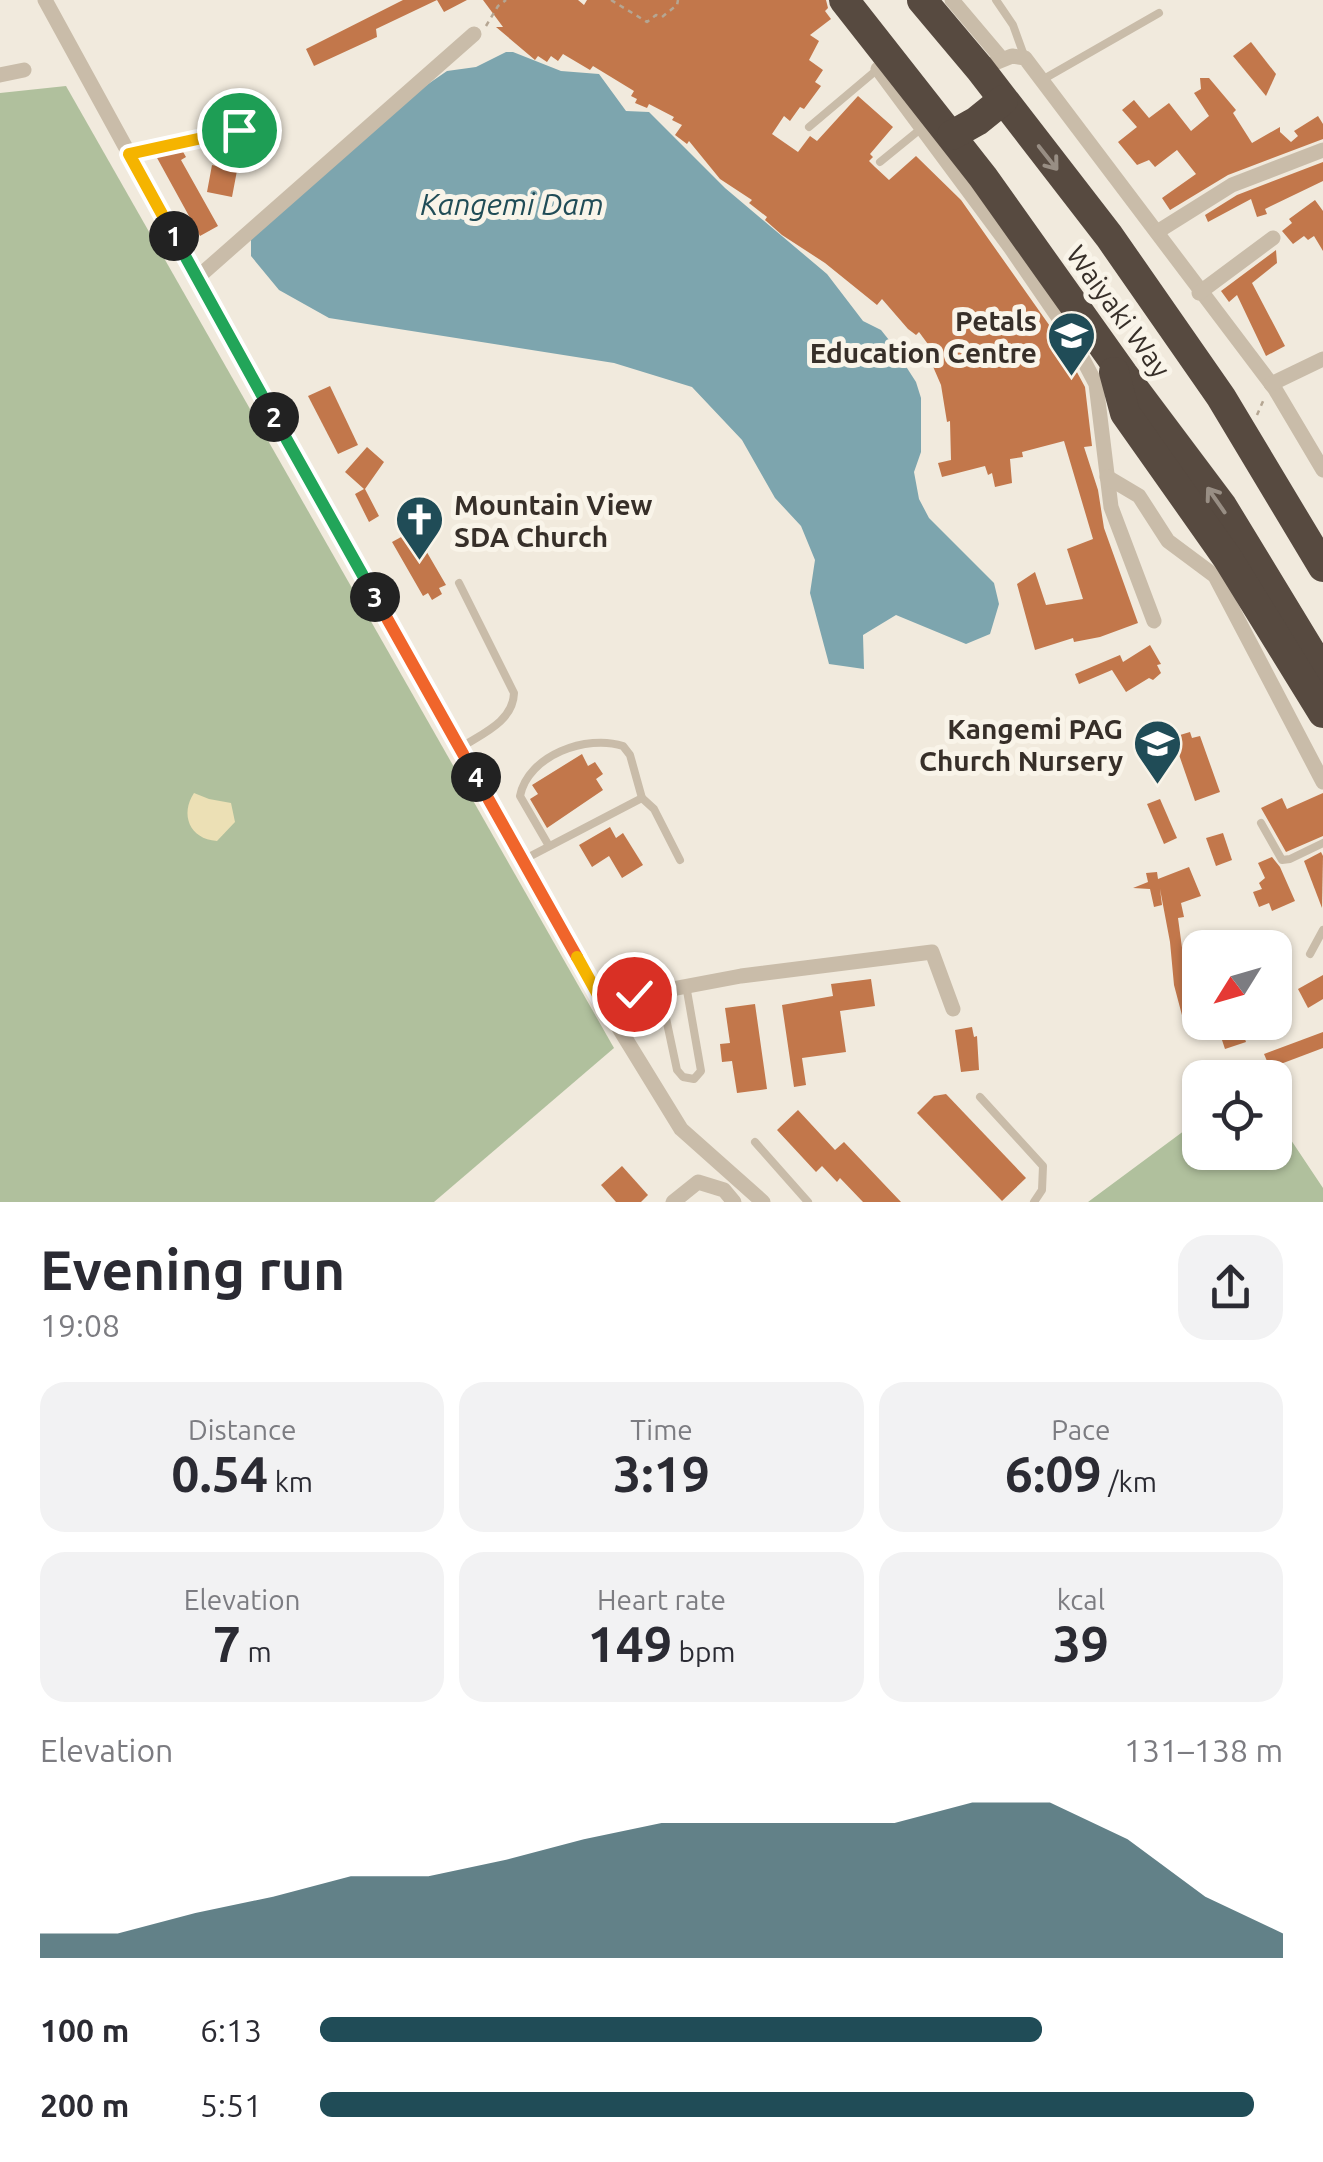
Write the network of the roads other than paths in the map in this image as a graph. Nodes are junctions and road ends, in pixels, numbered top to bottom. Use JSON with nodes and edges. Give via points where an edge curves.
{"nodes":[{"id":1,"x":45,"y":0,"type":"edge"},
{"id":2,"x":922,"y":0,"type":"edge"},
{"id":3,"x":952,"y":0,"type":"edge"},
{"id":4,"x":996,"y":0,"type":"edge"},
{"id":5,"x":850,"y":8,"type":"edge"},
{"id":6,"x":1159,"y":13,"type":"dead end"},
{"id":7,"x":474,"y":34,"type":"road end"},
{"id":8,"x":877,"y":58,"type":"junction"},
{"id":9,"x":1025,"y":58,"type":"junction"},
{"id":10,"x":991,"y":64,"type":"junction"},
{"id":11,"x":24,"y":70,"type":"dead end"},
{"id":12,"x":0,"y":76,"type":"edge"},
{"id":13,"x":1041,"y":80,"type":"junction"},
{"id":14,"x":1003,"y":100,"type":"junction"},
{"id":15,"x":810,"y":127,"type":"dead end"},
{"id":16,"x":937,"y":127,"type":"junction"},
{"id":17,"x":239,"y":130,"type":"dead end"},
{"id":18,"x":1323,"y":150,"type":"edge"},
{"id":19,"x":129,"y":154,"type":"junction"},
{"id":20,"x":880,"y":162,"type":"dead end"},
{"id":21,"x":1157,"y":232,"type":"junction"},
{"id":22,"x":1273,"y":238,"type":"dead end"},
{"id":23,"x":197,"y":278,"type":"junction"},
{"id":24,"x":1200,"y":293,"type":"junction"},
{"id":25,"x":1110,"y":356,"type":"junction"},
{"id":26,"x":1323,"y":359,"type":"edge"},
{"id":27,"x":1271,"y":384,"type":"junction"},
{"id":28,"x":1323,"y":470,"type":"edge"},
{"id":29,"x":1108,"y":476,"type":"junction"},
{"id":30,"x":1323,"y":568,"type":"edge"},
{"id":31,"x":458,"y":583,"type":"dead end"},
{"id":32,"x":1154,"y":621,"type":"dead end"},
{"id":33,"x":1323,"y":672,"type":"edge"},
{"id":34,"x":1323,"y":712,"type":"edge"},
{"id":35,"x":460,"y":748,"type":"junction"},
{"id":36,"x":1323,"y":782,"type":"edge"},
{"id":37,"x":642,"y":798,"type":"junction"},
{"id":38,"x":1261,"y":823,"type":"dead end"},
{"id":39,"x":1323,"y":843,"type":"edge"},
{"id":40,"x":549,"y":846,"type":"junction"},
{"id":41,"x":522,"y":860,"type":"junction"},
{"id":42,"x":680,"y":860,"type":"dead end"},
{"id":43,"x":1323,"y":930,"type":"edge"},
{"id":44,"x":1310,"y":954,"type":"dead end"},
{"id":45,"x":686,"y":985,"type":"junction"},
{"id":46,"x":660,"y":990,"type":"junction"},
{"id":47,"x":602,"y":1002,"type":"junction"},
{"id":48,"x":953,"y":1010,"type":"dead end"},
{"id":49,"x":980,"y":1096,"type":"dead end"},
{"id":50,"x":754,"y":1142,"type":"dead end"},
{"id":51,"x":673,"y":1202,"type":"edge"},
{"id":52,"x":734,"y":1202,"type":"edge"},
{"id":53,"x":763,"y":1202,"type":"edge"},
{"id":54,"x":808,"y":1202,"type":"edge"},
{"id":55,"x":1034,"y":1202,"type":"edge"}],
"edges":[{"from":1,"to":19,"type":"street"},
{"from":2,"to":10,"type":"highway","name":"Waiyaki Way"},
{"from":3,"to":10,"type":"street"},
{"from":4,"to":9,"type":"lane"},
{"from":5,"to":8,"type":"highway","name":"Waiyaki Way"},
{"from":6,"to":13,"type":"lane"},
{"from":7,"to":23,"type":"street"},
{"from":8,"to":15,"type":"lane"},
{"from":8,"to":16,"type":"highway","name":"Waiyaki Way"},
{"from":9,"to":10,"type":"street"},
{"from":9,"to":13,"type":"street"},
{"from":10,"to":14,"type":"highway","name":"Waiyaki Way"},
{"from":11,"to":12,"type":"street"},
{"from":13,"to":21,"type":"street"},
{"from":14,"to":16,"type":"highway","via":[[978,121]]},
{"from":14,"to":30,"type":"highway","name":"Waiyaki Way","one_way":true,"via":[[1221,397]]},
{"from":16,"to":20,"type":"lane"},
{"from":16,"to":25,"type":"highway","name":"Waiyaki Way"},
{"from":16,"to":29,"type":"street","via":[[1096,384]]},
{"from":17,"to":19,"type":"lane"},
{"from":18,"to":21,"type":"street","via":[[1232,185]]},
{"from":19,"to":23,"type":"street"},
{"from":21,"to":24,"type":"street"},
{"from":22,"to":24,"type":"street"},
{"from":23,"to":35,"type":"street"},
{"from":24,"to":27,"type":"street"},
{"from":33,"to":25,"type":"highway","name":"Waiyaki Way","one_way":true,"via":[[1222,506]]},
{"from":25,"to":34,"type":"highway","via":[[1124,413],[1228,559]]},
{"from":26,"to":27,"type":"street"},
{"from":27,"to":28,"type":"street"},
{"from":29,"to":32,"type":"street","via":[[1111,506]]},
{"from":29,"to":36,"type":"street","via":[[1139,496],[1168,542],[1215,576]]},
{"from":31,"to":35,"type":"lane","via":[[514,693],[510,712]]},
{"from":35,"to":41,"type":"street"},
{"from":37,"to":40,"type":"lane"},
{"from":37,"to":40,"type":"lane","via":[[624,746],[595,742],[564,749],[522,781],[520,796]]},
{"from":37,"to":42,"type":"lane"},
{"from":38,"to":39,"type":"lane","via":[[1282,860]]},
{"from":40,"to":41,"type":"lane"},
{"from":41,"to":47,"type":"street"},
{"from":43,"to":44,"type":"lane"},
{"from":45,"to":46,"type":"street"},
{"from":45,"to":46,"type":"lane","via":[[701,1071],[694,1078],[677,1070]]},
{"from":45,"to":48,"type":"street","via":[[932,952]]},
{"from":46,"to":47,"type":"street"},
{"from":47,"to":53,"type":"street","via":[[681,1129]]},
{"from":49,"to":55,"type":"lane","via":[[1044,1166]]},
{"from":50,"to":54,"type":"lane"},
{"from":51,"to":52,"type":"street","via":[[698,1182],[724,1190]]}]}
